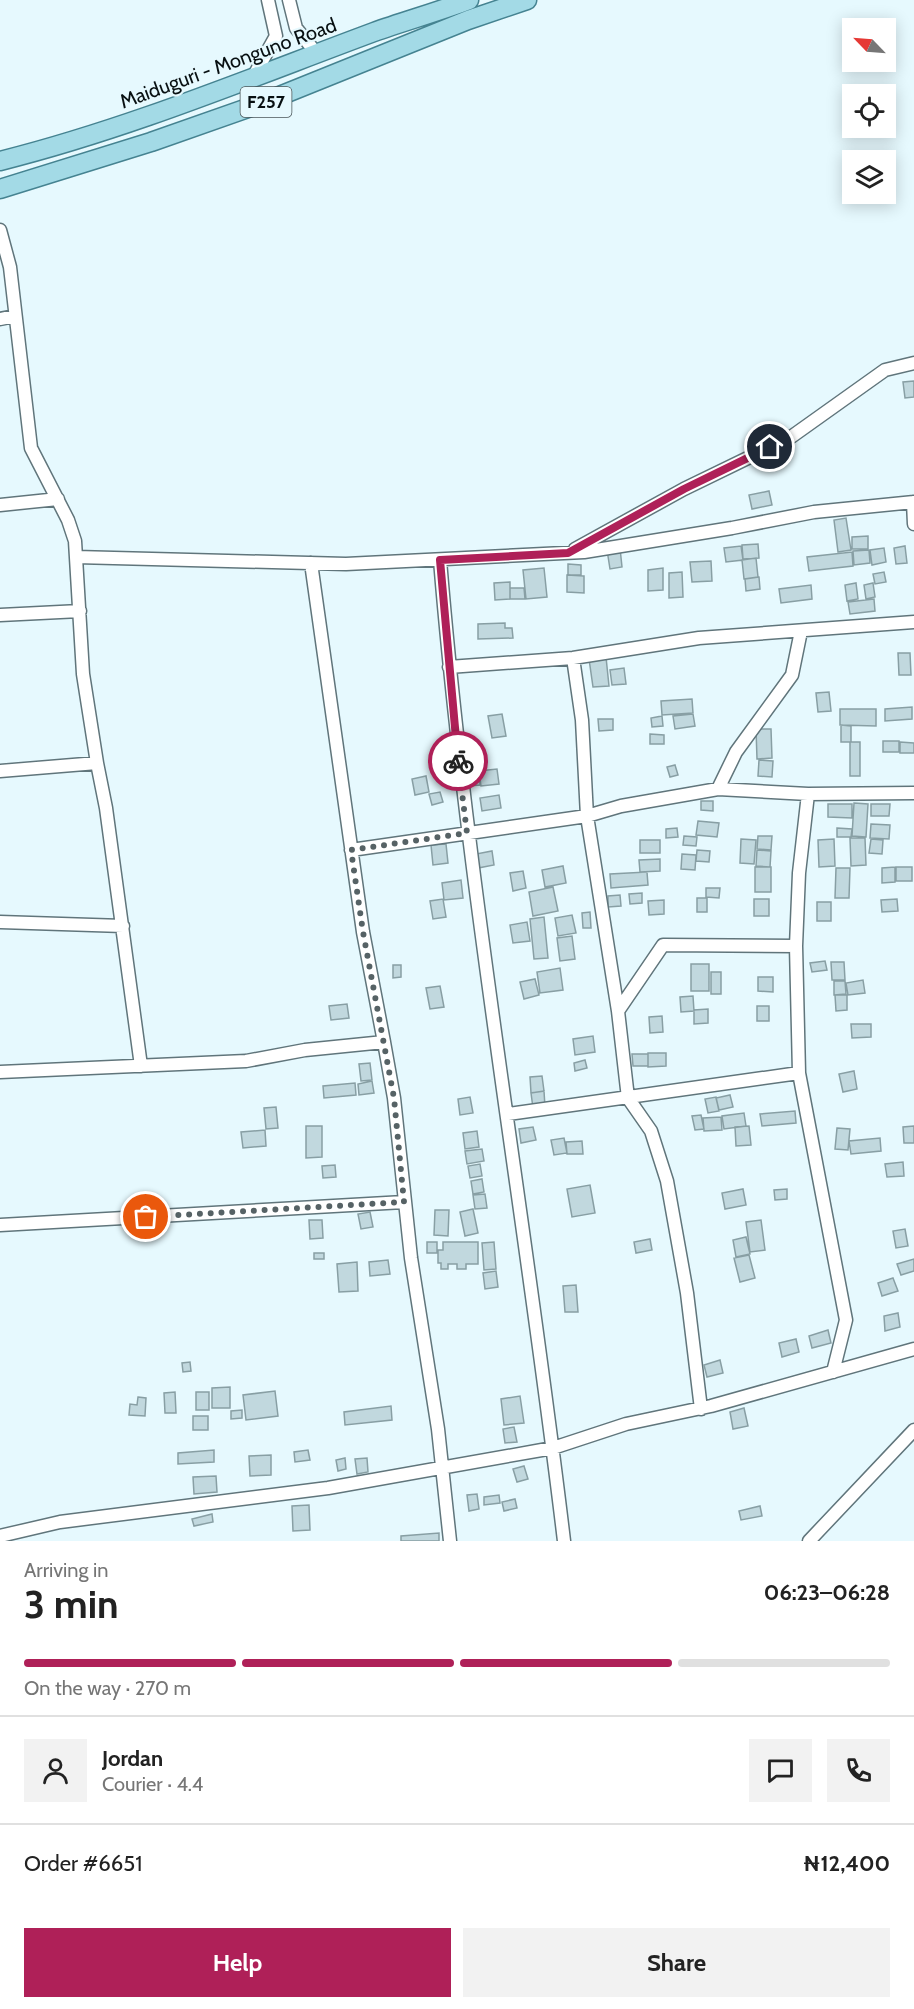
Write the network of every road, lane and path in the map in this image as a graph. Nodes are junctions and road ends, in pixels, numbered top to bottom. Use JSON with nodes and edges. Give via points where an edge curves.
{"nodes":[{"id":1,"x":268,"y":0,"type":"edge"},
{"id":2,"x":289,"y":0,"type":"edge"},
{"id":3,"x":469,"y":0,"type":"edge"},
{"id":4,"x":527,"y":0,"type":"edge"},
{"id":5,"x":317,"y":54,"type":"junction"},
{"id":6,"x":252,"y":79,"type":"junction"},
{"id":7,"x":0,"y":161,"type":"edge"},
{"id":8,"x":0,"y":189,"type":"edge"},
{"id":9,"x":0,"y":230,"type":"edge"},
{"id":10,"x":15,"y":316,"type":"junction"},
{"id":11,"x":0,"y":319,"type":"edge"},
{"id":12,"x":914,"y":363,"type":"edge"},
{"id":13,"x":58,"y":499,"type":"junction"},
{"id":14,"x":914,"y":502,"type":"edge"},
{"id":15,"x":0,"y":505,"type":"edge"},
{"id":16,"x":914,"y":524,"type":"edge"},
{"id":17,"x":568,"y":553,"type":"junction"},
{"id":18,"x":76,"y":557,"type":"junction"},
{"id":19,"x":440,"y":560,"type":"junction"},
{"id":20,"x":311,"y":563,"type":"junction"},
{"id":21,"x":80,"y":611,"type":"junction"},
{"id":22,"x":0,"y":615,"type":"edge"},
{"id":23,"x":914,"y":622,"type":"edge"},
{"id":24,"x":801,"y":631,"type":"junction"},
{"id":25,"x":573,"y":658,"type":"junction"},
{"id":26,"x":449,"y":667,"type":"junction"},
{"id":27,"x":97,"y":763,"type":"junction"},
{"id":28,"x":0,"y":771,"type":"edge"},
{"id":29,"x":718,"y":789,"type":"junction"},
{"id":30,"x":808,"y":794,"type":"junction"},
{"id":31,"x":914,"y":794,"type":"edge"},
{"id":32,"x":586,"y":816,"type":"junction"},
{"id":33,"x":467,"y":833,"type":"junction"},
{"id":34,"x":351,"y":850,"type":"junction"},
{"id":35,"x":0,"y":922,"type":"edge"},
{"id":36,"x":123,"y":926,"type":"junction"},
{"id":37,"x":796,"y":946,"type":"junction"},
{"id":38,"x":618,"y":1011,"type":"junction"},
{"id":39,"x":384,"y":1042,"type":"junction"},
{"id":40,"x":141,"y":1066,"type":"junction"},
{"id":41,"x":0,"y":1072,"type":"edge"},
{"id":42,"x":799,"y":1073,"type":"junction"},
{"id":43,"x":628,"y":1098,"type":"junction"},
{"id":44,"x":508,"y":1114,"type":"junction"},
{"id":45,"x":404,"y":1202,"type":"junction"},
{"id":46,"x":0,"y":1225,"type":"edge"},
{"id":47,"x":914,"y":1349,"type":"edge"},
{"id":48,"x":833,"y":1372,"type":"junction"},
{"id":49,"x":701,"y":1408,"type":"junction"},
{"id":50,"x":914,"y":1430,"type":"edge"},
{"id":51,"x":553,"y":1448,"type":"junction"},
{"id":52,"x":440,"y":1469,"type":"junction"},
{"id":53,"x":0,"y":1536,"type":"edge"},
{"id":54,"x":450,"y":1541,"type":"edge"},
{"id":55,"x":564,"y":1541,"type":"edge"},
{"id":56,"x":809,"y":1541,"type":"edge"}],
"edges":[{"from":1,"to":6,"type":"street","via":[[276,36]]},
{"from":2,"to":5,"type":"street","via":[[296,28]]},
{"from":3,"to":5,"type":"main road","name":"Maiduguri - Monguno Road","number":"F257"},
{"from":4,"to":8,"type":"main road","number":"F257","via":[[262,103]]},
{"from":5,"to":6,"type":"main road","name":"Maiduguri - Monguno Road","number":"F257"},
{"from":6,"to":7,"type":"main road","name":"Maiduguri - Monguno Road","number":"F257","via":[[110,129]]},
{"from":9,"to":10,"type":"street","via":[[10,267]]},
{"from":10,"to":11,"type":"street"},
{"from":10,"to":13,"type":"street","via":[[31,448]]},
{"from":12,"to":17,"type":"street","via":[[885,370],[791,437],[684,489]]},
{"from":13,"to":15,"type":"street"},
{"from":13,"to":18,"type":"street","via":[[69,520]]},
{"from":14,"to":16,"type":"street"},
{"from":14,"to":17,"type":"street","via":[[814,512]]},
{"from":17,"to":19,"type":"street"},
{"from":18,"to":20,"type":"street"},
{"from":18,"to":21,"type":"street"},
{"from":19,"to":20,"type":"street"},
{"from":19,"to":26,"type":"street"},
{"from":20,"to":34,"type":"street"},
{"from":21,"to":22,"type":"street"},
{"from":21,"to":27,"type":"street","via":[[83,674]]},
{"from":23,"to":24,"type":"street"},
{"from":24,"to":25,"type":"street","via":[[699,638]]},
{"from":24,"to":29,"type":"street","via":[[792,675],[736,752]]},
{"from":25,"to":26,"type":"street"},
{"from":25,"to":32,"type":"street","via":[[582,720]]},
{"from":26,"to":33,"type":"street"},
{"from":27,"to":28,"type":"street"},
{"from":27,"to":36,"type":"street"},
{"from":29,"to":30,"type":"street"},
{"from":29,"to":32,"type":"street"},
{"from":30,"to":31,"type":"street"},
{"from":30,"to":37,"type":"street"},
{"from":32,"to":33,"type":"street"},
{"from":32,"to":38,"type":"street"},
{"from":33,"to":34,"type":"street"},
{"from":33,"to":44,"type":"street"},
{"from":34,"to":39,"type":"street"},
{"from":35,"to":36,"type":"street"},
{"from":36,"to":40,"type":"street"},
{"from":37,"to":38,"type":"street","via":[[663,945]]},
{"from":37,"to":42,"type":"street"},
{"from":38,"to":43,"type":"street"},
{"from":39,"to":40,"type":"street","via":[[246,1061]]},
{"from":39,"to":45,"type":"street"},
{"from":40,"to":41,"type":"street"},
{"from":42,"to":43,"type":"street"},
{"from":42,"to":48,"type":"street","via":[[846,1320]]},
{"from":43,"to":44,"type":"street"},
{"from":43,"to":49,"type":"street","via":[[651,1131],[668,1181]]},
{"from":44,"to":51,"type":"street"},
{"from":45,"to":46,"type":"street"},
{"from":45,"to":52,"type":"street","via":[[438,1429]]},
{"from":47,"to":48,"type":"street"},
{"from":48,"to":49,"type":"street"},
{"from":49,"to":51,"type":"street","via":[[627,1424]]},
{"from":50,"to":56,"type":"street"},
{"from":51,"to":52,"type":"street"},
{"from":51,"to":55,"type":"street"},
{"from":52,"to":53,"type":"street","via":[[328,1488],[60,1522]]},
{"from":52,"to":54,"type":"street"}]}
